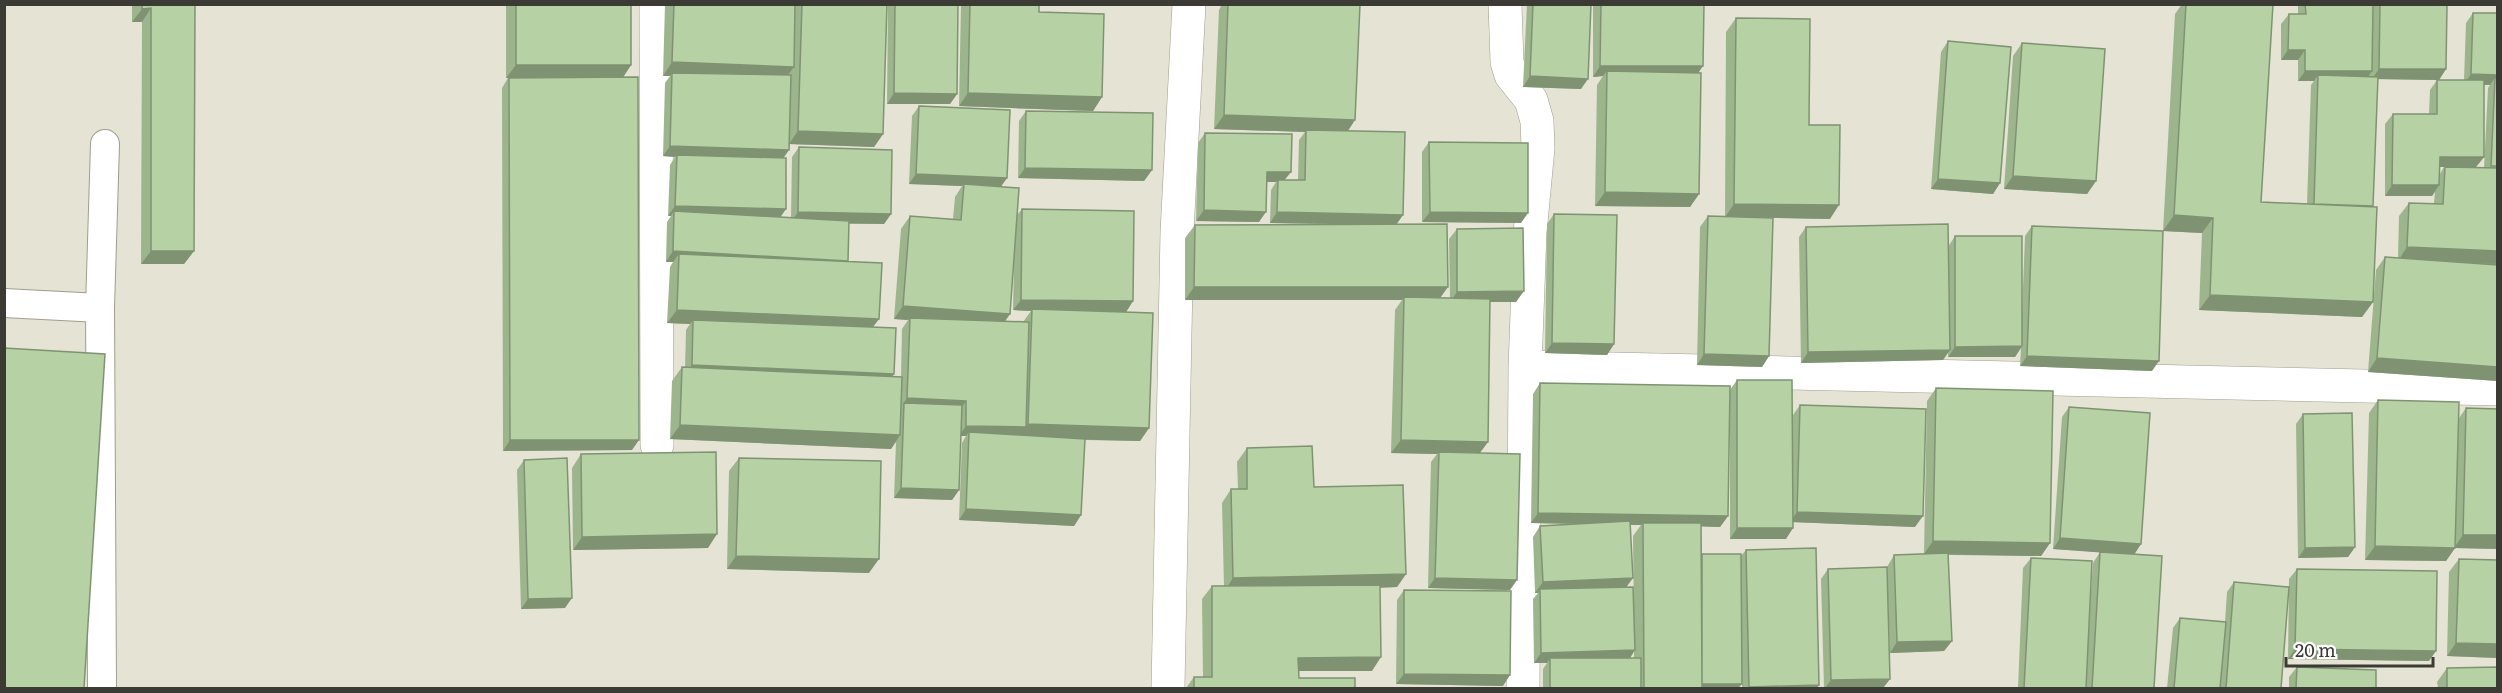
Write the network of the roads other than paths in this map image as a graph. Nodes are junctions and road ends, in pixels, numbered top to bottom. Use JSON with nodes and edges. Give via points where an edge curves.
{"nodes":[{"id":1,"x":656,"y":4,"type":"edge"},
{"id":2,"x":1189,"y":4,"type":"edge"},
{"id":3,"x":1505,"y":4,"type":"edge"},
{"id":4,"x":105,"y":144,"type":"dead end"},
{"id":5,"x":1177,"y":232,"type":"junction"},
{"id":6,"x":1212,"y":232,"type":"edge"},
{"id":7,"x":1495,"y":233,"type":"edge"},
{"id":8,"x":1530,"y":233,"type":"junction"},
{"id":9,"x":4,"y":303,"type":"edge"},
{"id":10,"x":100,"y":308,"type":"junction"},
{"id":11,"x":1525,"y":367,"type":"junction"},
{"id":12,"x":2498,"y":389,"type":"edge"},
{"id":13,"x":657,"y":445,"type":"dead end"},
{"id":14,"x":102,"y":688,"type":"edge"},
{"id":15,"x":1168,"y":688,"type":"edge"},
{"id":16,"x":1523,"y":688,"type":"edge"}],
"edges":[{"from":1,"to":13,"type":"street"},
{"from":2,"to":5,"type":"street"},
{"from":3,"to":8,"type":"street","via":[[1504,32],[1511,75],[1531,100],[1537,121]]},
{"from":4,"to":10,"type":"lane"},
{"from":5,"to":6,"type":"street"},
{"from":5,"to":15,"type":"street"},
{"from":7,"to":8,"type":"street"},
{"from":8,"to":11,"type":"street"},
{"from":9,"to":10,"type":"lane"},
{"from":10,"to":14,"type":"lane"},
{"from":11,"to":12,"type":"street"},
{"from":11,"to":16,"type":"street"}]}
